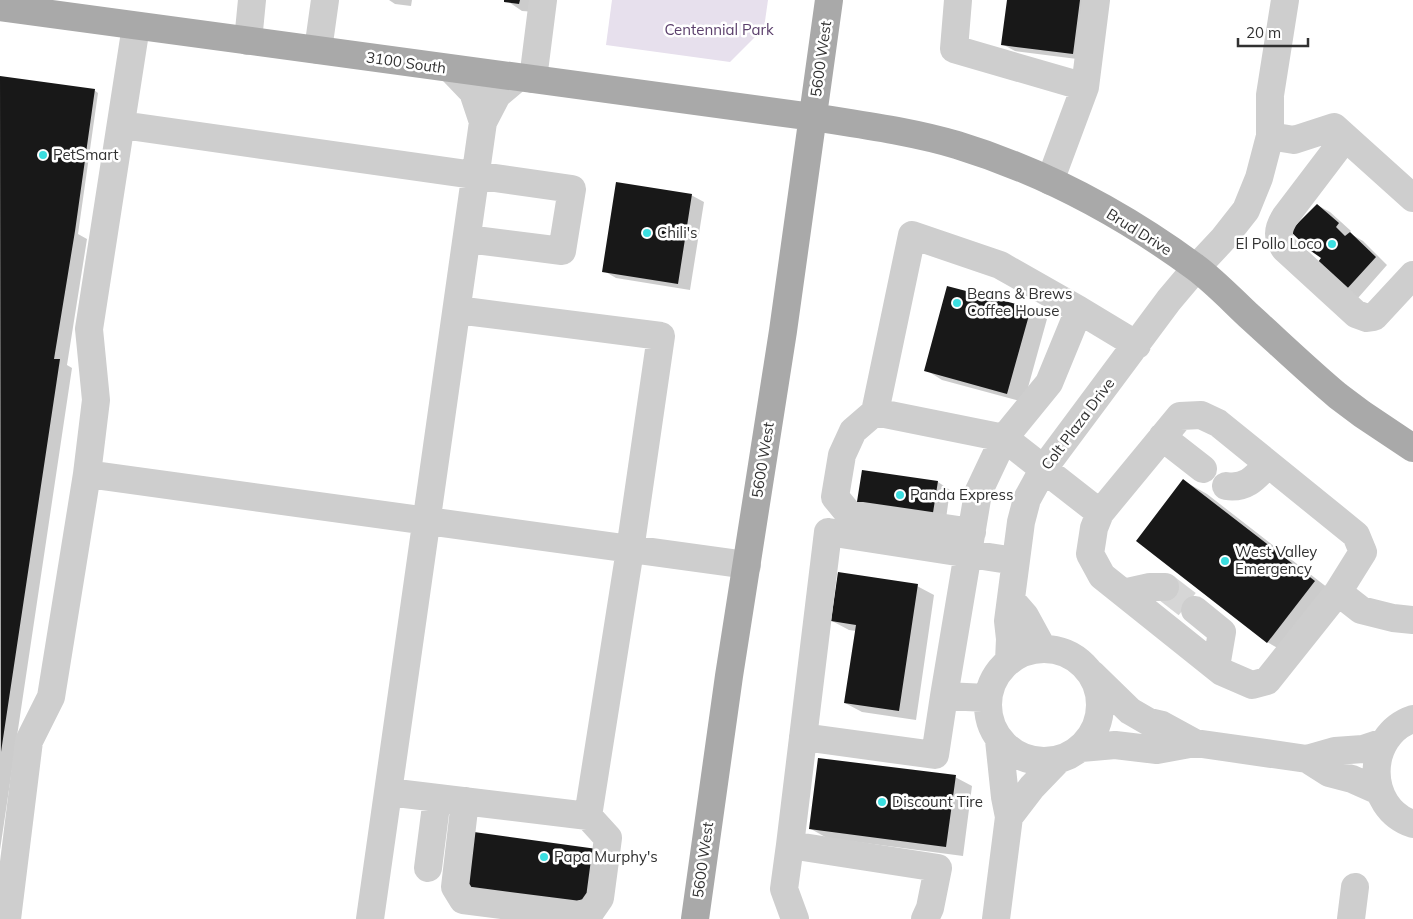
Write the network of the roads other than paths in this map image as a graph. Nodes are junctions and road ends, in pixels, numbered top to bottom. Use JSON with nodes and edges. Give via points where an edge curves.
{"nodes":[{"id":1,"x":252,"y":0,"type":"edge"},
{"id":2,"x":325,"y":0,"type":"edge"},
{"id":3,"x":543,"y":0,"type":"edge"},
{"id":4,"x":829,"y":0,"type":"edge"},
{"id":5,"x":958,"y":0,"type":"edge"},
{"id":6,"x":1096,"y":0,"type":"edge"},
{"id":7,"x":1285,"y":0,"type":"edge"},
{"id":8,"x":0,"y":7,"type":"edge"},
{"id":9,"x":136,"y":26,"type":"junction"},
{"id":10,"x":248,"y":41,"type":"junction"},
{"id":11,"x":318,"y":50,"type":"junction"},
{"id":12,"x":451,"y":69,"type":"junction"},
{"id":13,"x":525,"y":78,"type":"junction"},
{"id":14,"x":1085,"y":87,"type":"junction"},
{"id":15,"x":813,"y":117,"type":"junction"},
{"id":16,"x":483,"y":122,"type":"junction"},
{"id":17,"x":122,"y":125,"type":"junction"},
{"id":18,"x":1270,"y":136,"type":"junction"},
{"id":19,"x":1345,"y":138,"type":"junction"},
{"id":20,"x":476,"y":175,"type":"junction"},
{"id":21,"x":1050,"y":181,"type":"junction"},
{"id":22,"x":1413,"y":198,"type":"edge"},
{"id":23,"x":467,"y":238,"type":"junction"},
{"id":24,"x":1196,"y":268,"type":"junction"},
{"id":25,"x":1413,"y":275,"type":"edge"},
{"id":26,"x":457,"y":310,"type":"junction"},
{"id":27,"x":1080,"y":310,"type":"junction"},
{"id":28,"x":1137,"y":345,"type":"junction"},
{"id":29,"x":875,"y":412,"type":"junction"},
{"id":30,"x":1162,"y":437,"type":"junction"},
{"id":31,"x":1004,"y":438,"type":"junction"},
{"id":32,"x":1413,"y":448,"type":"edge"},
{"id":33,"x":1268,"y":464,"type":"junction"},
{"id":34,"x":1044,"y":468,"type":"junction"},
{"id":35,"x":1203,"y":469,"type":"dead end"},
{"id":36,"x":87,"y":474,"type":"junction"},
{"id":37,"x":1226,"y":486,"type":"dead end"},
{"id":38,"x":1100,"y":513,"type":"junction"},
{"id":39,"x":426,"y":521,"type":"junction"},
{"id":40,"x":970,"y":543,"type":"junction"},
{"id":41,"x":630,"y":550,"type":"junction"},
{"id":42,"x":1015,"y":561,"type":"junction"},
{"id":43,"x":747,"y":565,"type":"junction"},
{"id":44,"x":1165,"y":587,"type":"tunnel mouth"},
{"id":45,"x":1338,"y":592,"type":"junction"},
{"id":46,"x":1123,"y":593,"type":"junction"},
{"id":47,"x":1012,"y":601,"type":"junction"},
{"id":48,"x":1195,"y":610,"type":"tunnel mouth"},
{"id":49,"x":1413,"y":620,"type":"edge"},
{"id":50,"x":1043,"y":649,"type":"junction"},
{"id":51,"x":1009,"y":661,"type":"junction"},
{"id":52,"x":1216,"y":667,"type":"junction"},
{"id":53,"x":1090,"y":672,"type":"junction"},
{"id":54,"x":944,"y":696,"type":"junction"},
{"id":55,"x":988,"y":698,"type":"junction"},
{"id":56,"x":1413,"y":719,"type":"edge"},
{"id":57,"x":803,"y":738,"type":"junction"},
{"id":58,"x":999,"y":740,"type":"junction"},
{"id":59,"x":1384,"y":742,"type":"junction"},
{"id":60,"x":1195,"y":743,"type":"junction"},
{"id":61,"x":1070,"y":754,"type":"junction"},
{"id":62,"x":1306,"y":759,"type":"junction"},
{"id":63,"x":1379,"y":791,"type":"junction"},
{"id":64,"x":388,"y":792,"type":"junction"},
{"id":65,"x":437,"y":798,"type":"junction"},
{"id":66,"x":465,"y":801,"type":"junction"},
{"id":67,"x":588,"y":816,"type":"junction"},
{"id":68,"x":1010,"y":817,"type":"junction"},
{"id":69,"x":1413,"y":824,"type":"edge"},
{"id":70,"x":790,"y":845,"type":"junction"},
{"id":71,"x":428,"y":868,"type":"dead end"},
{"id":72,"x":1355,"y":887,"type":"dead end"},
{"id":73,"x":6,"y":919,"type":"edge"},
{"id":74,"x":373,"y":919,"type":"edge"},
{"id":75,"x":695,"y":919,"type":"edge"},
{"id":76,"x":795,"y":919,"type":"edge"},
{"id":77,"x":925,"y":919,"type":"edge"},
{"id":78,"x":996,"y":919,"type":"edge"},
{"id":79,"x":1350,"y":919,"type":"edge"}],
"edges":[{"from":1,"to":10,"type":"street"},
{"from":2,"to":11,"type":"street"},
{"from":3,"to":13,"type":"street"},
{"from":4,"to":15,"type":"main road","name":"5600 West"},
{"from":5,"to":14,"type":"street","via":[[954,49]]},
{"from":6,"to":14,"type":"street"},
{"from":7,"to":18,"type":"street","name":"Colt Plaza Drive","via":[[1270,95]]},
{"from":8,"to":9,"type":"main road","name":"3100 South"},
{"from":9,"to":10,"type":"main road","name":"3100 South"},
{"from":9,"to":17,"type":"street"},
{"from":10,"to":11,"type":"main road","name":"3100 South"},
{"from":11,"to":12,"type":"main road","name":"3100 South"},
{"from":12,"to":13,"type":"main road","name":"3100 South"},
{"from":12,"to":16,"type":"street","via":[[473,92]]},
{"from":13,"to":15,"type":"main road","name":"3100 South"},
{"from":13,"to":16,"type":"street","via":[[497,95]]},
{"from":14,"to":21,"type":"street"},
{"from":15,"to":21,"type":"main road","name":"Brud Drive","via":[[956,145]]},
{"from":15,"to":43,"type":"main road","name":"5600 West"},
{"from":16,"to":20,"type":"street"},
{"from":17,"to":20,"type":"street"},
{"from":17,"to":36,"type":"street","via":[[89,329],[96,400]]},
{"from":18,"to":19,"type":"street","via":[[1294,140],[1334,127]]},
{"from":18,"to":24,"type":"street","name":"Colt Plaza Drive","via":[[1246,210]]},
{"from":19,"to":22,"type":"street"},
{"from":19,"to":25,"type":"street","via":[[1285,217],[1279,228],[1280,241],[1344,303],[1367,318],[1374,317]]},
{"from":20,"to":23,"type":"street"},
{"from":20,"to":23,"type":"street","via":[[572,189],[562,252]]},
{"from":21,"to":24,"type":"main road","name":"Brud Drive","via":[[1129,224]]},
{"from":23,"to":26,"type":"street"},
{"from":24,"to":28,"type":"street","name":"Colt Plaza Drive"},
{"from":24,"to":32,"type":"main road","name":"Brud Drive","via":[[1338,396]]},
{"from":26,"to":39,"type":"street"},
{"from":26,"to":41,"type":"street","via":[[661,336]]},
{"from":27,"to":28,"type":"street"},
{"from":27,"to":29,"type":"street","via":[[1000,265],[912,235]]},
{"from":27,"to":31,"type":"street","via":[[1049,383]]},
{"from":28,"to":34,"type":"street","name":"Colt Plaza Drive"},
{"from":29,"to":31,"type":"street"},
{"from":29,"to":40,"type":"street","via":[[853,431],[842,456],[835,497],[849,514]]},
{"from":30,"to":33,"type":"street","via":[[1180,416],[1201,415],[1218,423]]},
{"from":30,"to":35,"type":"street"},
{"from":30,"to":38,"type":"street"},
{"from":31,"to":34,"type":"street"},
{"from":31,"to":40,"type":"street","via":[[978,493]]},
{"from":33,"to":37,"type":"street","via":[[1252,482],[1236,488]]},
{"from":33,"to":45,"type":"street","via":[[1356,535],[1363,552]]},
{"from":34,"to":38,"type":"street"},
{"from":34,"to":42,"type":"street","name":"Colt Plaza Drive","via":[[1024,509]]},
{"from":36,"to":39,"type":"street"},
{"from":36,"to":73,"type":"street","via":[[51,697],[29,742]]},
{"from":38,"to":46,"type":"street","via":[[1090,554],[1102,576]]},
{"from":39,"to":41,"type":"street"},
{"from":39,"to":64,"type":"street"},
{"from":40,"to":42,"type":"street"},
{"from":40,"to":54,"type":"street"},
{"from":40,"to":57,"type":"street","via":[[828,532]]},
{"from":41,"to":43,"type":"street"},
{"from":41,"to":67,"type":"street"},
{"from":42,"to":47,"type":"street","name":"Colt Plaza Drive"},
{"from":43,"to":75,"type":"main road","name":"5600 West"},
{"from":44,"to":46,"type":"street"},
{"from":45,"to":49,"type":"street","via":[[1361,610]]},
{"from":45,"to":52,"type":"street","via":[[1267,681],[1252,685]]},
{"from":46,"to":52,"type":"street"},
{"from":47,"to":50,"type":"street","via":[[1025,616]]},
{"from":47,"to":51,"type":"street","name":"Colt Plaza Drive","via":[[1008,621]]},
{"from":48,"to":52,"type":"street","via":[[1222,632]]},
{"from":50,"to":51,"type":"street"},
{"from":50,"to":53,"type":"street","via":[[1069,655]]},
{"from":51,"to":55,"type":"street","via":[[995,677]]},
{"from":53,"to":60,"type":"street","via":[[1130,711]]},
{"from":53,"to":61,"type":"street","via":[[1100,698],[1097,725],[1090,738]]},
{"from":54,"to":55,"type":"street"},
{"from":54,"to":57,"type":"street","via":[[935,755]]},
{"from":55,"to":58,"type":"street","via":[[989,720]]},
{"from":56,"to":59,"type":"street","via":[[1399,726]]},
{"from":57,"to":70,"type":"street"},
{"from":58,"to":61,"type":"street","via":[[1026,759],[1042,762]]},
{"from":58,"to":68,"type":"street"},
{"from":59,"to":62,"type":"street"},
{"from":59,"to":63,"type":"street","via":[[1376,766]]},
{"from":60,"to":61,"type":"street","via":[[1157,750],[1115,745]]},
{"from":60,"to":62,"type":"street"},
{"from":61,"to":68,"type":"street","via":[[1032,787]]},
{"from":62,"to":63,"type":"street","via":[[1329,773],[1352,778]]},
{"from":63,"to":69,"type":"street","via":[[1397,815]]},
{"from":64,"to":65,"type":"street"},
{"from":64,"to":74,"type":"street"},
{"from":65,"to":66,"type":"street"},
{"from":65,"to":71,"type":"street"},
{"from":66,"to":67,"type":"street"},
{"from":66,"to":67,"type":"street","via":[[455,887],[463,900],[579,915],[590,911],[600,898],[608,838]]},
{"from":68,"to":78,"type":"street"},
{"from":70,"to":76,"type":"street","via":[[784,889]]},
{"from":70,"to":77,"type":"street","via":[[938,868]]},
{"from":72,"to":79,"type":"street"}]}
